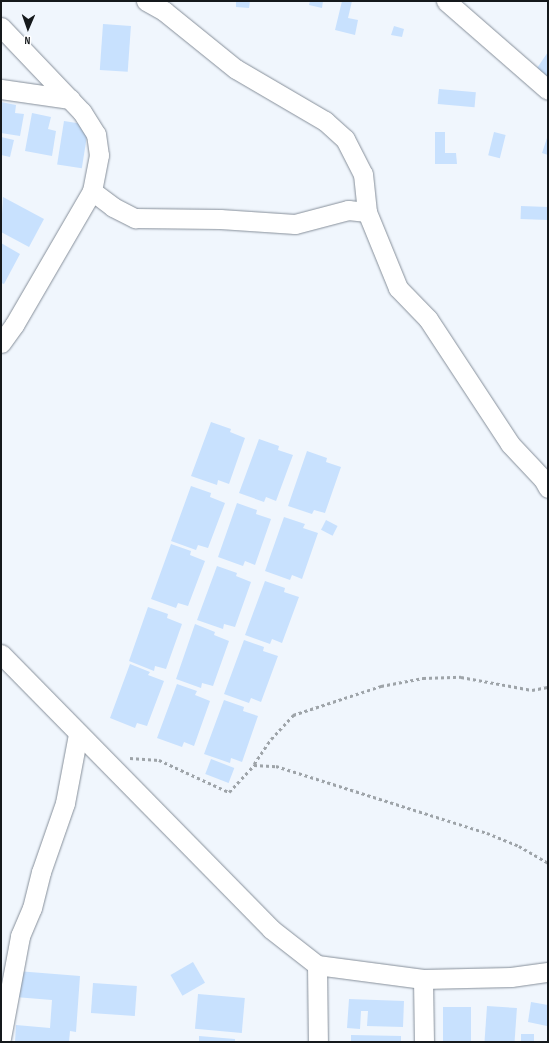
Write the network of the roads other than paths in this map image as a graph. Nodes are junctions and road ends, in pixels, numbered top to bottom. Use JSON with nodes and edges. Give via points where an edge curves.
{"nodes":[{"id":1,"x":146,"y":1,"type":"edge"},
{"id":2,"x":446,"y":1,"type":"edge"},
{"id":3,"x":1,"y":27,"type":"edge"},
{"id":4,"x":1,"y":89,"type":"edge"},
{"id":5,"x":548,"y":90,"type":"edge"},
{"id":6,"x":70,"y":99,"type":"junction"},
{"id":7,"x":92,"y":191,"type":"junction"},
{"id":8,"x":367,"y":212,"type":"junction"},
{"id":9,"x":1,"y":343,"type":"edge"},
{"id":10,"x":548,"y":488,"type":"edge"},
{"id":11,"x":1,"y":654,"type":"edge"},
{"id":12,"x":78,"y":734,"type":"junction"},
{"id":13,"x":317,"y":965,"type":"junction"},
{"id":14,"x":548,"y":972,"type":"edge"},
{"id":15,"x":423,"y":979,"type":"junction"},
{"id":16,"x":1,"y":1038,"type":"edge"},
{"id":17,"x":318,"y":1042,"type":"edge"},
{"id":18,"x":424,"y":1042,"type":"edge"}],
"edges":[{"from":1,"to":8,"type":"street","via":[[164,11],[236,69],[325,121],[345,139],[362,174]]},
{"from":2,"to":5,"type":"street"},
{"from":3,"to":6,"type":"street"},
{"from":4,"to":6,"type":"street"},
{"from":6,"to":7,"type":"street","via":[[96,134],[99,156]]},
{"from":7,"to":8,"type":"street","via":[[113,207],[135,218],[220,219],[296,224],[348,210]]},
{"from":7,"to":9,"type":"street"},
{"from":8,"to":10,"type":"street","via":[[398,288],[428,319],[510,444],[543,479]]},
{"from":11,"to":12,"type":"street"},
{"from":12,"to":13,"type":"street","via":[[271,929]]},
{"from":12,"to":16,"type":"street","via":[[65,803],[41,872],[32,908],[20,936]]},
{"from":13,"to":15,"type":"street"},
{"from":13,"to":17,"type":"street"},
{"from":14,"to":15,"type":"street","via":[[511,977]]},
{"from":15,"to":18,"type":"street"}]}
